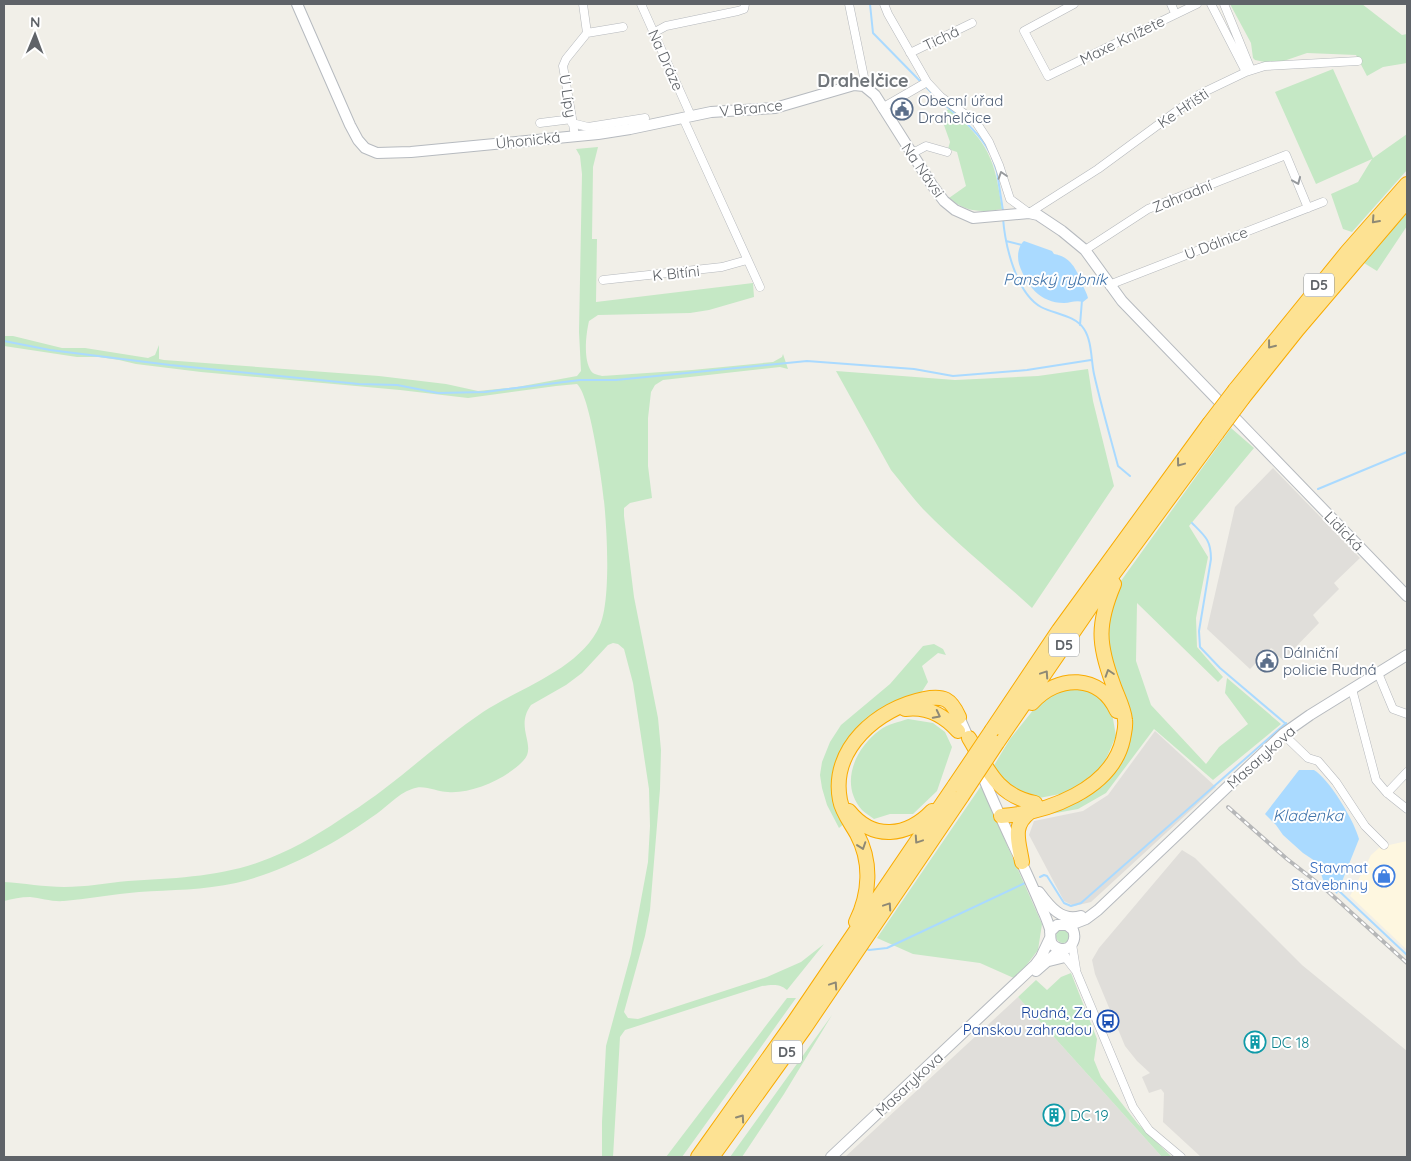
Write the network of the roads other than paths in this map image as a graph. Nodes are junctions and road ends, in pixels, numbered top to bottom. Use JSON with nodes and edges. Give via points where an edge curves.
{"nodes":[{"id":1,"x":297,"y":4,"type":"edge"},
{"id":2,"x":583,"y":4,"type":"edge"},
{"id":3,"x":641,"y":4,"type":"edge"},
{"id":4,"x":745,"y":4,"type":"edge"},
{"id":5,"x":849,"y":4,"type":"edge"},
{"id":6,"x":884,"y":4,"type":"edge"},
{"id":7,"x":1074,"y":4,"type":"edge"},
{"id":8,"x":1171,"y":4,"type":"edge"},
{"id":9,"x":1197,"y":4,"type":"edge"},
{"id":10,"x":1211,"y":4,"type":"edge"},
{"id":11,"x":1224,"y":4,"type":"edge"},
{"id":12,"x":1175,"y":14,"type":"junction"},
{"id":13,"x":972,"y":23,"type":"dead end"},
{"id":14,"x":623,"y":28,"type":"dead end"},
{"id":15,"x":654,"y":32,"type":"junction"},
{"id":16,"x":587,"y":34,"type":"junction"},
{"id":17,"x":910,"y":53,"type":"junction"},
{"id":18,"x":1358,"y":61,"type":"dead end"},
{"id":19,"x":1248,"y":71,"type":"junction"},
{"id":20,"x":924,"y":83,"type":"junction"},
{"id":21,"x":868,"y":88,"type":"junction"},
{"id":22,"x":882,"y":108,"type":"junction"},
{"id":23,"x":687,"y":117,"type":"junction"},
{"id":24,"x":645,"y":118,"type":"dead end"},
{"id":25,"x":572,"y":121,"type":"junction"},
{"id":26,"x":540,"y":123,"type":"dead end"},
{"id":27,"x":575,"y":136,"type":"junction"},
{"id":28,"x":947,"y":152,"type":"dead end"},
{"id":29,"x":911,"y":154,"type":"junction"},
{"id":30,"x":1407,"y":184,"type":"edge"},
{"id":31,"x":1407,"y":201,"type":"edge"},
{"id":32,"x":1323,"y":202,"type":"dead end"},
{"id":33,"x":1308,"y":208,"type":"junction"},
{"id":34,"x":1029,"y":213,"type":"junction"},
{"id":35,"x":1085,"y":250,"type":"junction"},
{"id":36,"x":748,"y":260,"type":"junction"},
{"id":37,"x":603,"y":280,"type":"dead end"},
{"id":38,"x":1109,"y":285,"type":"junction"},
{"id":39,"x":760,"y":287,"type":"dead end"},
{"id":40,"x":1239,"y":394,"type":"junction"},
{"id":41,"x":1213,"y":428,"type":"junction"},
{"id":42,"x":1132,"y":548,"type":"junction"},
{"id":43,"x":1407,"y":596,"type":"edge"},
{"id":44,"x":1407,"y":655,"type":"edge"},
{"id":45,"x":1378,"y":673,"type":"junction"},
{"id":46,"x":1352,"y":689,"type":"junction"},
{"id":47,"x":1407,"y":714,"type":"edge"},
{"id":48,"x":962,"y":729,"type":"junction"},
{"id":49,"x":1283,"y":734,"type":"junction"},
{"id":50,"x":995,"y":736,"type":"junction"},
{"id":51,"x":1123,"y":736,"type":"junction"},
{"id":52,"x":1407,"y":772,"type":"edge"},
{"id":53,"x":839,"y":785,"type":"junction"},
{"id":54,"x":958,"y":791,"type":"junction"},
{"id":55,"x":1387,"y":793,"type":"junction"},
{"id":56,"x":1033,"y":807,"type":"junction"},
{"id":57,"x":1407,"y":809,"type":"edge"},
{"id":58,"x":1001,"y":816,"type":"junction"},
{"id":59,"x":1384,"y":845,"type":"dead end"},
{"id":60,"x":1022,"y":862,"type":"junction"},
{"id":61,"x":1130,"y":880,"type":"junction"},
{"id":62,"x":1032,"y":884,"type":"junction"},
{"id":63,"x":1044,"y":898,"type":"junction"},
{"id":64,"x":1064,"y":925,"type":"junction"},
{"id":65,"x":1050,"y":935,"type":"junction"},
{"id":66,"x":1073,"y":940,"type":"junction"},
{"id":67,"x":1062,"y":952,"type":"junction"},
{"id":68,"x":834,"y":964,"type":"junction"},
{"id":69,"x":1076,"y":971,"type":"junction"},
{"id":70,"x":987,"y":1012,"type":"junction"},
{"id":71,"x":698,"y":1157,"type":"edge"},
{"id":72,"x":712,"y":1157,"type":"edge"},
{"id":73,"x":831,"y":1157,"type":"edge"},
{"id":74,"x":1181,"y":1157,"type":"edge"}],
"edges":[{"from":1,"to":27,"type":"main road","name":"Úhonická","via":[[350,125],[365,148],[377,153],[401,152]]},
{"from":2,"to":16,"type":"street"},
{"from":3,"to":15,"type":"street","name":"Na Dráze"},
{"from":4,"to":15,"type":"street","via":[[744,9],[738,11],[666,26]]},
{"from":5,"to":21,"type":"street"},
{"from":6,"to":17,"type":"street"},
{"from":7,"to":12,"type":"street","name":"Maxe Knížete","via":[[1024,31],[1048,76]]},
{"from":8,"to":12,"type":"street"},
{"from":9,"to":12,"type":"street","name":"Maxe Knížete"},
{"from":10,"to":19,"type":"street"},
{"from":11,"to":19,"type":"street"},
{"from":13,"to":17,"type":"street","name":"Tichá"},
{"from":14,"to":16,"type":"street"},
{"from":15,"to":23,"type":"street","name":"Na Dráze"},
{"from":16,"to":25,"type":"street","name":"U Lípy","via":[[563,66]]},
{"from":17,"to":20,"type":"street"},
{"from":18,"to":19,"type":"street","name":"Ke Hřišti","via":[[1265,66]]},
{"from":19,"to":34,"type":"street","name":"Ke Hřišti","via":[[1200,94],[1098,169]]},
{"from":20,"to":22,"type":"street"},
{"from":34,"to":20,"type":"street","one_way":true,"via":[[1010,199],[989,142],[976,122]]},
{"from":21,"to":22,"type":"main road","name":"Na Návsi"},
{"from":21,"to":23,"type":"main road","name":"V Brance","via":[[854,85],[775,108],[731,109]]},
{"from":22,"to":29,"type":"main road","name":"Na Návsi"},
{"from":23,"to":27,"type":"main road","name":"Úhonická"},
{"from":23,"to":36,"type":"street","name":"Na Dráze"},
{"from":24,"to":25,"type":"street","via":[[588,127]]},
{"from":25,"to":26,"type":"street"},
{"from":25,"to":27,"type":"street","name":"U Lípy"},
{"from":28,"to":29,"type":"street","via":[[926,146]]},
{"from":29,"to":34,"type":"main road","name":"Na Návsi","via":[[940,196],[955,210],[973,218]]},
{"from":30,"to":40,"type":"highway","number":"D5","one_way":true,"via":[[1347,252]]},
{"from":31,"to":40,"type":"highway","number":"D5"},
{"from":32,"to":33,"type":"street","name":"U Dálnice"},
{"from":35,"to":33,"type":"street","name":"Zahradní","one_way":true,"via":[[1148,209],[1286,155]]},
{"from":33,"to":38,"type":"street","name":"U Dálnice"},
{"from":34,"to":35,"type":"main road","name":"Lidická","via":[[1038,215]]},
{"from":35,"to":38,"type":"main road","name":"Lidická"},
{"from":36,"to":37,"type":"street","name":"K Bitíni","via":[[722,267]]},
{"from":36,"to":39,"type":"street","name":"Na Dráze"},
{"from":38,"to":43,"type":"main road","name":"Lidická"},
{"from":40,"to":41,"type":"highway","number":"D5","bridge":true},
{"from":41,"to":42,"type":"highway","number":"D5"},
{"from":41,"to":50,"type":"highway","number":"D5","one_way":true,"via":[[1140,516],[1059,630]]},
{"from":50,"to":42,"type":"highway","number":"D5","one_way":true},
{"from":51,"to":42,"type":"highway","one_way":true,"via":[[1124,717],[1104,655],[1101,627],[1106,601]]},
{"from":44,"to":45,"type":"main road","name":"Masarykova"},
{"from":45,"to":46,"type":"main road","name":"Masarykova"},
{"from":45,"to":47,"type":"street","via":[[1393,709]]},
{"from":46,"to":49,"type":"main road","name":"Masarykova"},
{"from":46,"to":55,"type":"street","via":[[1376,780]]},
{"from":48,"to":53,"type":"highway","via":[[922,709],[903,709],[879,718],[852,746],[841,768]]},
{"from":48,"to":56,"type":"highway","via":[[1003,789]]},
{"from":48,"to":58,"type":"main road"},
{"from":49,"to":59,"type":"street","via":[[1308,758],[1318,761],[1365,826]]},
{"from":49,"to":61,"type":"main road","name":"Masarykova"},
{"from":50,"to":51,"type":"highway","via":[[1039,695],[1069,682],[1094,687],[1109,698],[1118,712]]},
{"from":50,"to":54,"type":"highway","number":"D5","bridge":true},
{"from":51,"to":56,"type":"highway","via":[[1115,760],[1084,790],[1063,800]]},
{"from":52,"to":55,"type":"street"},
{"from":53,"to":54,"type":"highway","via":[[846,806],[858,821],[873,830],[888,832],[905,830],[922,821]]},
{"from":53,"to":68,"type":"highway","one_way":true,"via":[[841,804],[864,851],[867,883],[858,917]]},
{"from":54,"to":68,"type":"highway","number":"D5","one_way":true},
{"from":72,"to":54,"type":"highway","number":"D5","one_way":true,"via":[[814,1014]]},
{"from":55,"to":57,"type":"street"},
{"from":56,"to":58,"type":"highway","via":[[1014,806]]},
{"from":56,"to":60,"type":"highway","via":[[1021,819],[1017,830]]},
{"from":58,"to":60,"type":"main road"},
{"from":60,"to":62,"type":"main road"},
{"from":61,"to":63,"type":"main road","via":[[1079,917],[1062,916]]},
{"from":61,"to":64,"type":"main road","name":"Masarykova","via":[[1089,917]]},
{"from":61,"to":66,"type":"main road","name":"Masarykova"},
{"from":62,"to":63,"type":"main road"},
{"from":62,"to":65,"type":"main road"},
{"from":63,"to":64,"type":"main road","via":[[1053,916]]},
{"from":64,"to":65,"type":"main road","via":[[1055,926]]},
{"from":64,"to":66,"type":"main road","via":[[1073,930]]},
{"from":65,"to":67,"type":"main road","via":[[1053,945]]},
{"from":65,"to":70,"type":"main road","name":"Masarykova","via":[[1035,965]]},
{"from":66,"to":67,"type":"main road"},
{"from":66,"to":69,"type":"street"},
{"from":67,"to":69,"type":"street"},
{"from":67,"to":70,"type":"main road","name":"Masarykova"},
{"from":68,"to":71,"type":"highway","number":"D5"},
{"from":69,"to":74,"type":"street","via":[[1133,1107],[1149,1130]]},
{"from":70,"to":73,"type":"main road","name":"Masarykova"}]}
